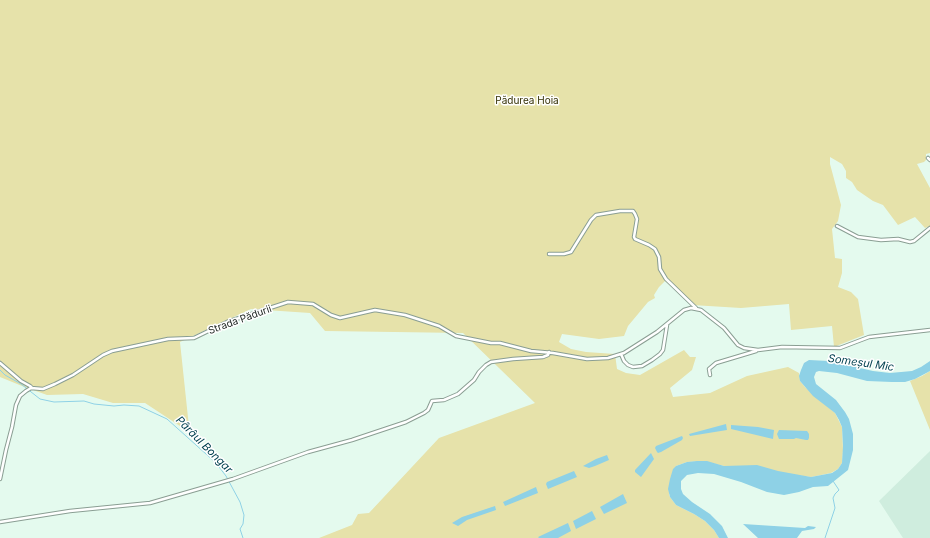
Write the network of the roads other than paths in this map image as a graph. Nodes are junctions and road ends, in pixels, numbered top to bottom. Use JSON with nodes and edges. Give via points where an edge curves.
{"nodes":[{"id":1,"x":837,"y":226,"type":"dead end"},
{"id":2,"x":930,"y":228,"type":"edge"},
{"id":3,"x":549,"y":254,"type":"dead end"},
{"id":4,"x":697,"y":308,"type":"junction"},
{"id":5,"x":668,"y":324,"type":"junction"},
{"id":6,"x":930,"y":330,"type":"edge"},
{"id":7,"x":758,"y":350,"type":"junction"},
{"id":8,"x":549,"y":352,"type":"junction"},
{"id":9,"x":621,"y":354,"type":"junction"},
{"id":10,"x":0,"y":363,"type":"edge"},
{"id":11,"x":710,"y":375,"type":"dead end"},
{"id":12,"x":30,"y":389,"type":"junction"},
{"id":13,"x":0,"y":479,"type":"edge"},
{"id":14,"x":0,"y":522,"type":"edge"}],
"edges":[{"from":1,"to":2,"type":"street","via":[[858,237],[910,242]]},
{"from":3,"to":4,"type":"street","via":[[571,252],[596,215],[632,211],[637,221],[635,239],[654,249],[667,281]]},
{"from":4,"to":5,"type":"street","name":"Strada Pădurii","via":[[684,310]]},
{"from":4,"to":7,"type":"street","via":[[724,328],[738,345]]},
{"from":5,"to":9,"type":"street","name":"Strada Pădurii"},
{"from":5,"to":9,"type":"street","via":[[663,350],[652,360],[642,366],[633,367],[624,362]]},
{"from":6,"to":7,"type":"street","via":[[869,338],[840,348],[782,347]]},
{"from":7,"to":11,"type":"street","via":[[716,363],[709,369]]},
{"from":8,"to":9,"type":"street","name":"Strada Pădurii","via":[[587,359],[608,358]]},
{"from":8,"to":12,"type":"street","name":"Strada Pădurii","via":[[531,351],[456,336],[439,326],[405,315],[375,310],[340,318],[313,304],[291,302],[227,322],[194,338],[168,339],[112,351],[55,384]]},
{"from":8,"to":14,"type":"street","name":"Strada Pădurii","via":[[543,357],[491,362],[458,394],[444,400],[432,401],[428,410],[406,422],[308,452],[233,479],[150,503],[70,511]]},
{"from":10,"to":12,"type":"street","via":[[21,382],[30,386]]},
{"from":12,"to":13,"type":"street","name":"Strada Pădurii","via":[[20,396],[16,405]]}]}
